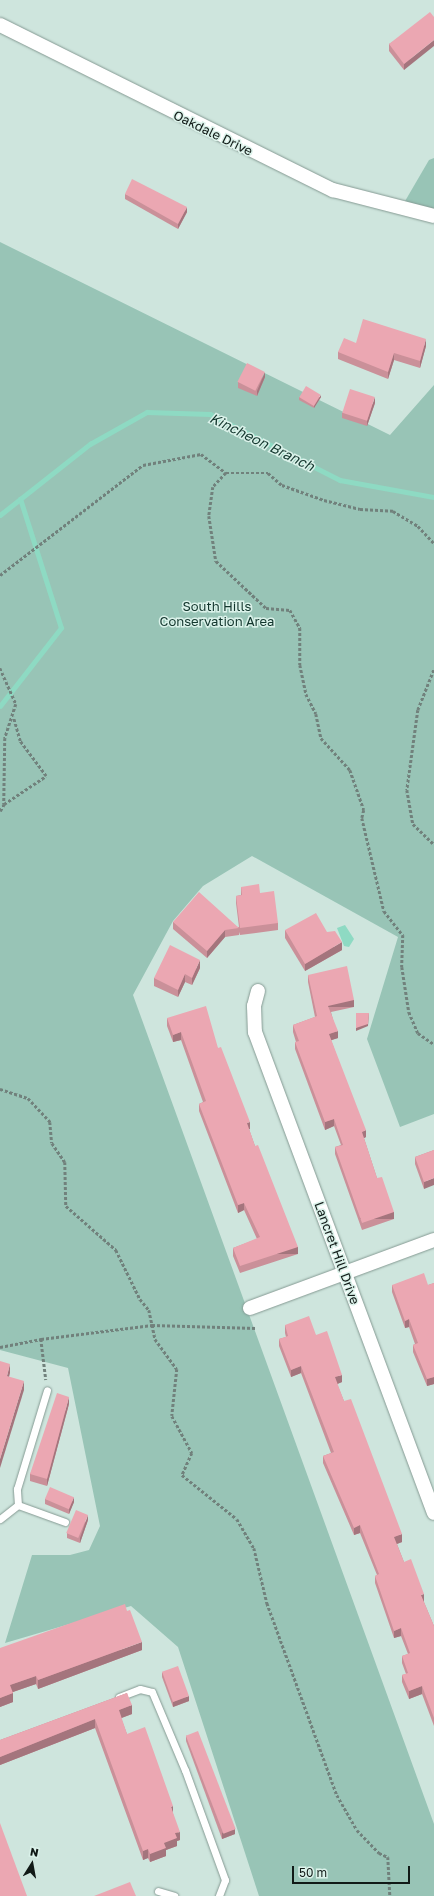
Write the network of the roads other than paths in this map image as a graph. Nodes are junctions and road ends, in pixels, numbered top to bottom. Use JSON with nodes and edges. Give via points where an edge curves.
{"nodes":[{"id":1,"x":0,"y":25,"type":"edge"},
{"id":2,"x":434,"y":216,"type":"edge"},
{"id":3,"x":258,"y":991,"type":"dead end"},
{"id":4,"x":434,"y":1240,"type":"edge"},
{"id":5,"x":344,"y":1273,"type":"junction"},
{"id":6,"x":250,"y":1308,"type":"dead end"},
{"id":7,"x":47,"y":1390,"type":"road end"},
{"id":8,"x":18,"y":1505,"type":"junction"},
{"id":9,"x":434,"y":1513,"type":"edge"},
{"id":10,"x":0,"y":1519,"type":"edge"},
{"id":11,"x":65,"y":1522,"type":"dead end"},
{"id":12,"x":111,"y":1700,"type":"edge"},
{"id":13,"x":158,"y":1891,"type":"dead end"},
{"id":14,"x":174,"y":1896,"type":"edge"},
{"id":15,"x":219,"y":1896,"type":"edge"}],
"edges":[{"from":1,"to":2,"type":"street","name":"Oakdale Drive","via":[[333,190]]},
{"from":3,"to":5,"type":"street","name":"Lancret Hill Drive","via":[[254,1006],[255,1032]]},
{"from":4,"to":5,"type":"street"},
{"from":5,"to":6,"type":"street"},
{"from":5,"to":9,"type":"street","name":"Lancret Hill Drive"},
{"from":7,"to":8,"type":"lane","via":[[17,1489]]},
{"from":8,"to":10,"type":"lane"},
{"from":8,"to":11,"type":"lane"},
{"from":12,"to":15,"type":"lane","via":[[140,1689],[152,1692],[185,1770],[225,1880]]},
{"from":13,"to":14,"type":"lane"}]}
